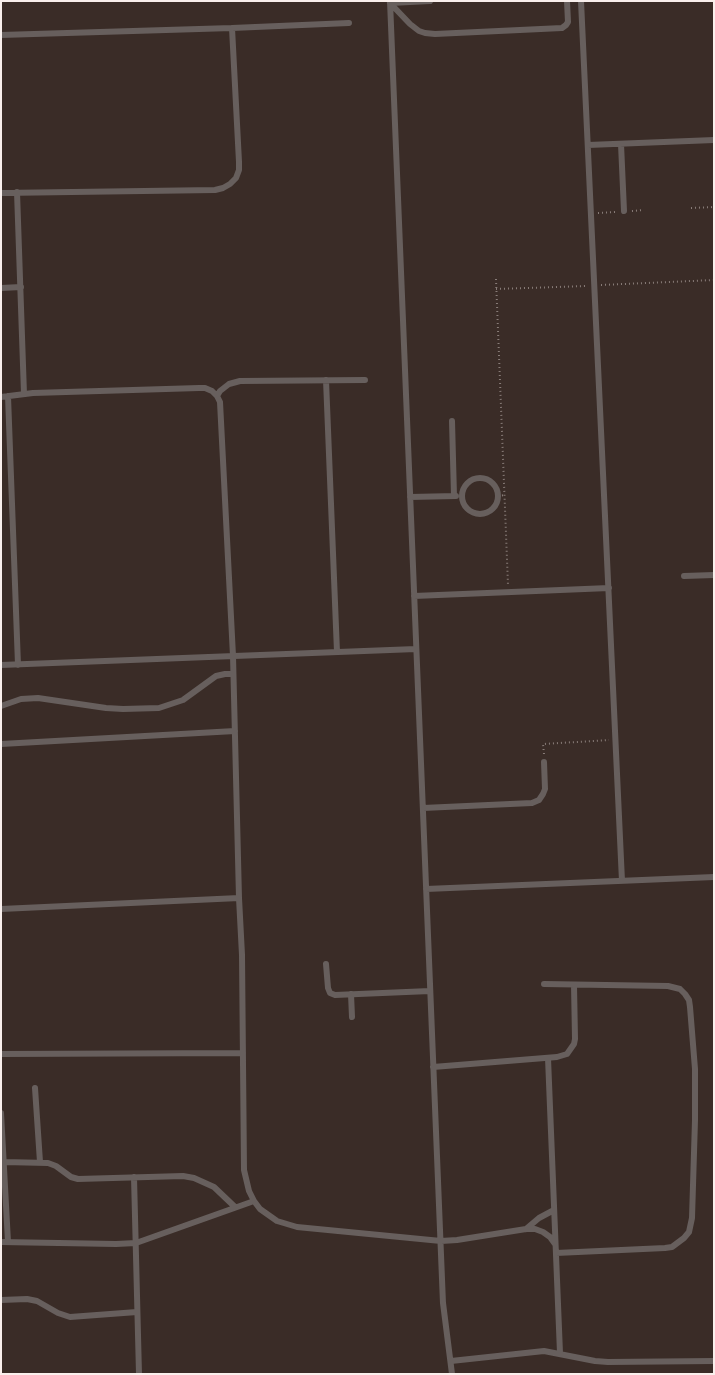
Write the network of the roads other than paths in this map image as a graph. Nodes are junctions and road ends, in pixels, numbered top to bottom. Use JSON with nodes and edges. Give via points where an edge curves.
{"nodes":[{"id":1,"x":430,"y":1,"type":"edge"},
{"id":2,"x":567,"y":1,"type":"edge"},
{"id":3,"x":581,"y":1,"type":"edge"},
{"id":4,"x":390,"y":2,"type":"edge"},
{"id":5,"x":349,"y":23,"type":"dead end"},
{"id":6,"x":232,"y":28,"type":"junction"},
{"id":7,"x":1,"y":35,"type":"edge"},
{"id":8,"x":714,"y":140,"type":"edge"},
{"id":9,"x":621,"y":144,"type":"junction"},
{"id":10,"x":588,"y":145,"type":"junction"},
{"id":11,"x":1,"y":192,"type":"edge"},
{"id":12,"x":18,"y":192,"type":"junction"},
{"id":13,"x":624,"y":211,"type":"dead end"},
{"id":14,"x":21,"y":287,"type":"junction"},
{"id":15,"x":1,"y":288,"type":"edge"},
{"id":16,"x":326,"y":380,"type":"junction"},
{"id":17,"x":365,"y":380,"type":"dead end"},
{"id":18,"x":24,"y":394,"type":"junction"},
{"id":19,"x":8,"y":396,"type":"junction"},
{"id":20,"x":217,"y":396,"type":"junction"},
{"id":21,"x":1,"y":397,"type":"edge"},
{"id":22,"x":452,"y":421,"type":"dead end"},
{"id":23,"x":454,"y":496,"type":"junction"},
{"id":24,"x":462,"y":496,"type":"junction"},
{"id":25,"x":410,"y":497,"type":"junction"},
{"id":26,"x":714,"y":575,"type":"edge"},
{"id":27,"x":684,"y":576,"type":"dead end"},
{"id":28,"x":609,"y":588,"type":"junction"},
{"id":29,"x":414,"y":596,"type":"junction"},
{"id":30,"x":416,"y":649,"type":"junction"},
{"id":31,"x":337,"y":652,"type":"junction"},
{"id":32,"x":233,"y":656,"type":"junction"},
{"id":33,"x":1,"y":665,"type":"edge"},
{"id":34,"x":18,"y":665,"type":"junction"},
{"id":35,"x":233,"y":674,"type":"junction"},
{"id":36,"x":1,"y":706,"type":"edge"},
{"id":37,"x":235,"y":731,"type":"junction"},
{"id":38,"x":1,"y":744,"type":"edge"},
{"id":39,"x":544,"y":762,"type":"road end"},
{"id":40,"x":423,"y":808,"type":"junction"},
{"id":41,"x":714,"y":877,"type":"edge"},
{"id":42,"x":622,"y":881,"type":"junction"},
{"id":43,"x":426,"y":889,"type":"junction"},
{"id":44,"x":239,"y":898,"type":"junction"},
{"id":45,"x":1,"y":910,"type":"edge"},
{"id":46,"x":326,"y":964,"type":"dead end"},
{"id":47,"x":544,"y":984,"type":"dead end"},
{"id":48,"x":574,"y":985,"type":"junction"},
{"id":49,"x":430,"y":991,"type":"junction"},
{"id":50,"x":351,"y":994,"type":"junction"},
{"id":51,"x":352,"y":1017,"type":"dead end"},
{"id":52,"x":243,"y":1053,"type":"junction"},
{"id":53,"x":1,"y":1054,"type":"edge"},
{"id":54,"x":548,"y":1058,"type":"junction"},
{"id":55,"x":434,"y":1067,"type":"junction"},
{"id":56,"x":35,"y":1088,"type":"dead end"},
{"id":57,"x":1,"y":1113,"type":"edge"},
{"id":58,"x":4,"y":1162,"type":"junction"},
{"id":59,"x":40,"y":1162,"type":"junction"},
{"id":60,"x":134,"y":1177,"type":"junction"},
{"id":61,"x":254,"y":1201,"type":"junction"},
{"id":62,"x":235,"y":1208,"type":"junction"},
{"id":63,"x":554,"y":1210,"type":"junction"},
{"id":64,"x":526,"y":1229,"type":"junction"},
{"id":65,"x":441,"y":1241,"type":"junction"},
{"id":66,"x":1,"y":1242,"type":"edge"},
{"id":67,"x":8,"y":1242,"type":"junction"},
{"id":68,"x":136,"y":1243,"type":"junction"},
{"id":69,"x":555,"y":1244,"type":"junction"},
{"id":70,"x":556,"y":1253,"type":"junction"},
{"id":71,"x":1,"y":1300,"type":"edge"},
{"id":72,"x":137,"y":1312,"type":"junction"},
{"id":73,"x":560,"y":1353,"type":"junction"},
{"id":74,"x":451,"y":1361,"type":"junction"},
{"id":75,"x":714,"y":1361,"type":"edge"},
{"id":76,"x":139,"y":1374,"type":"edge"},
{"id":77,"x":452,"y":1374,"type":"edge"}],
"edges":[{"from":1,"to":4,"type":"lane"},
{"from":2,"to":4,"type":"lane","via":[[568,22],[562,28],[435,34],[419,31]]},
{"from":3,"to":10,"type":"lane"},
{"from":4,"to":25,"type":"lane"},
{"from":5,"to":6,"type":"lane"},
{"from":6,"to":7,"type":"lane"},
{"from":6,"to":12,"type":"lane","via":[[239,162],[237,174],[230,184],[215,190]]},
{"from":8,"to":9,"type":"lane"},
{"from":9,"to":10,"type":"lane"},
{"from":9,"to":13,"type":"lane"},
{"from":10,"to":28,"type":"lane"},
{"from":11,"to":12,"type":"lane"},
{"from":12,"to":14,"type":"lane"},
{"from":14,"to":15,"type":"lane"},
{"from":14,"to":18,"type":"lane"},
{"from":16,"to":17,"type":"lane"},
{"from":16,"to":20,"type":"lane","via":[[240,381],[230,384]]},
{"from":16,"to":31,"type":"lane"},
{"from":18,"to":19,"type":"lane"},
{"from":18,"to":20,"type":"lane","via":[[205,388]]},
{"from":19,"to":21,"type":"lane"},
{"from":19,"to":34,"type":"lane"},
{"from":20,"to":32,"type":"lane","via":[[221,408]]},
{"from":22,"to":23,"type":"lane"},
{"from":23,"to":24,"type":"lane"},
{"from":23,"to":25,"type":"lane"},
{"from":24,"to":24,"type":"lane","via":[[468,482],[476,478],[484,478],[491,482],[501,496],[491,510],[484,513],[469,510]]},
{"from":25,"to":29,"type":"lane"},
{"from":26,"to":27,"type":"lane"},
{"from":28,"to":29,"type":"lane"},
{"from":28,"to":42,"type":"lane"},
{"from":29,"to":30,"type":"lane"},
{"from":30,"to":31,"type":"lane"},
{"from":30,"to":40,"type":"lane"},
{"from":31,"to":32,"type":"lane"},
{"from":32,"to":34,"type":"lane"},
{"from":32,"to":35,"type":"lane"},
{"from":33,"to":34,"type":"lane"},
{"from":35,"to":36,"type":"lane","via":[[216,676],[183,700],[160,708],[106,708],[38,698],[21,699]]},
{"from":35,"to":37,"type":"lane"},
{"from":37,"to":38,"type":"lane"},
{"from":37,"to":44,"type":"lane"},
{"from":39,"to":40,"type":"lane","via":[[545,789],[539,800],[532,803]]},
{"from":40,"to":43,"type":"lane"},
{"from":41,"to":42,"type":"lane"},
{"from":42,"to":43,"type":"lane"},
{"from":43,"to":49,"type":"lane"},
{"from":44,"to":45,"type":"lane"},
{"from":44,"to":52,"type":"lane"},
{"from":46,"to":50,"type":"lane","via":[[330,992],[335,995]]},
{"from":47,"to":48,"type":"lane"},
{"from":48,"to":54,"type":"lane","via":[[574,1044],[567,1054]]},
{"from":48,"to":70,"type":"lane","via":[[668,986],[685,994],[688,1000],[693,1044],[695,1088],[692,1218],[684,1238],[665,1248]]},
{"from":49,"to":50,"type":"lane"},
{"from":49,"to":55,"type":"lane"},
{"from":50,"to":51,"type":"lane"},
{"from":52,"to":53,"type":"lane"},
{"from":52,"to":61,"type":"lane","via":[[244,1170],[248,1191]]},
{"from":54,"to":55,"type":"lane"},
{"from":54,"to":63,"type":"lane"},
{"from":55,"to":65,"type":"lane"},
{"from":56,"to":59,"type":"lane"},
{"from":57,"to":58,"type":"lane"},
{"from":58,"to":59,"type":"lane"},
{"from":58,"to":67,"type":"lane"},
{"from":59,"to":60,"type":"lane","via":[[52,1164],[65,1174],[78,1179]]},
{"from":60,"to":62,"type":"lane","via":[[172,1175],[194,1178],[214,1187]]},
{"from":60,"to":68,"type":"lane"},
{"from":61,"to":62,"type":"lane"},
{"from":61,"to":65,"type":"lane","via":[[268,1216],[297,1227]]},
{"from":62,"to":68,"type":"lane"},
{"from":63,"to":64,"type":"lane"},
{"from":63,"to":69,"type":"lane"},
{"from":64,"to":65,"type":"lane"},
{"from":64,"to":69,"type":"lane","via":[[543,1232]]},
{"from":65,"to":74,"type":"lane","via":[[443,1303]]},
{"from":66,"to":67,"type":"lane"},
{"from":67,"to":68,"type":"lane"},
{"from":68,"to":72,"type":"lane"},
{"from":69,"to":70,"type":"lane"},
{"from":70,"to":73,"type":"lane"},
{"from":71,"to":72,"type":"lane","via":[[37,1301],[70,1317]]},
{"from":72,"to":76,"type":"lane"},
{"from":73,"to":74,"type":"lane","via":[[536,1351]]},
{"from":73,"to":75,"type":"lane","via":[[608,1362]]},
{"from":74,"to":77,"type":"lane"}]}
